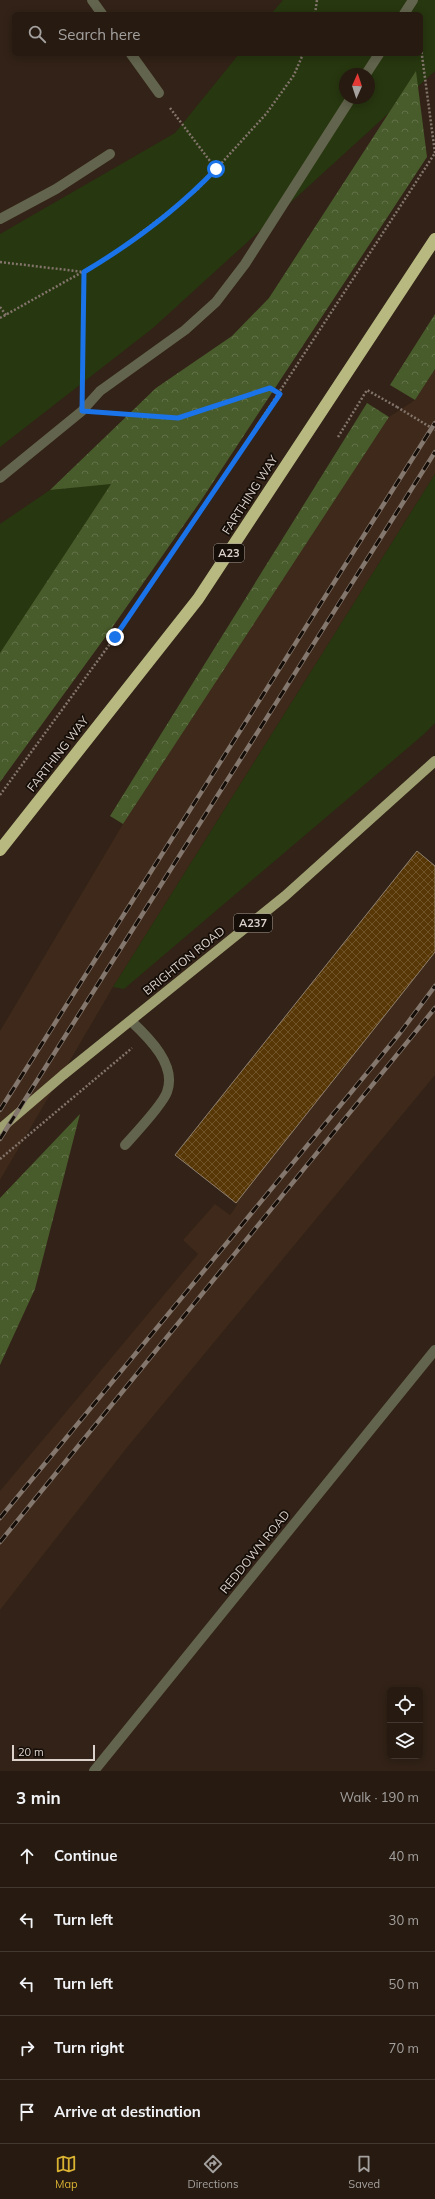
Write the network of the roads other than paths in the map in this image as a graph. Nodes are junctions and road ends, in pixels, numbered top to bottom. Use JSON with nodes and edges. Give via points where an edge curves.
{"nodes":[{"id":1,"x":92,"y":0,"type":"edge"},
{"id":2,"x":413,"y":0,"type":"edge"},
{"id":3,"x":101,"y":12,"type":"edge"},
{"id":4,"x":405,"y":12,"type":"edge"},
{"id":5,"x":132,"y":56,"type":"edge"},
{"id":6,"x":378,"y":56,"type":"edge"},
{"id":7,"x":370,"y":68,"type":"edge"},
{"id":8,"x":158,"y":93,"type":"road end"},
{"id":9,"x":347,"y":104,"type":"edge"},
{"id":10,"x":110,"y":154,"type":"dead end"},
{"id":11,"x":0,"y":219,"type":"edge"},
{"id":12,"x":435,"y":239,"type":"edge"},
{"id":13,"x":0,"y":478,"type":"edge"},
{"id":14,"x":435,"y":762,"type":"edge"},
{"id":15,"x":0,"y":850,"type":"edge"},
{"id":16,"x":131,"y":1021,"type":"junction"},
{"id":17,"x":0,"y":1129,"type":"edge"},
{"id":18,"x":126,"y":1146,"type":"dead end"},
{"id":19,"x":435,"y":1350,"type":"edge"},
{"id":20,"x":94,"y":1771,"type":"edge"}],
"edges":[{"from":1,"to":3,"type":"street"},
{"from":2,"to":4,"type":"street"},
{"from":5,"to":8,"type":"street"},
{"from":6,"to":7,"type":"street"},
{"from":9,"to":13,"type":"street","via":[[245,264],[216,302],[184,330],[100,391],[82,411]]},
{"from":10,"to":11,"type":"street","via":[[56,189]]},
{"from":12,"to":15,"type":"highway","name":"FARTHING WAY","number":"A23","via":[[198,599]]},
{"from":14,"to":16,"type":"main road","name":"BRIGHTON ROAD","number":"A237","via":[[286,896]]},
{"from":16,"to":17,"type":"main road","name":"BRIGHTON ROAD","number":"A237"},
{"from":16,"to":18,"type":"street","via":[[157,1048],[167,1069],[169,1081],[167,1093]]},
{"from":19,"to":20,"type":"street","name":"REDDOWN ROAD"}]}
